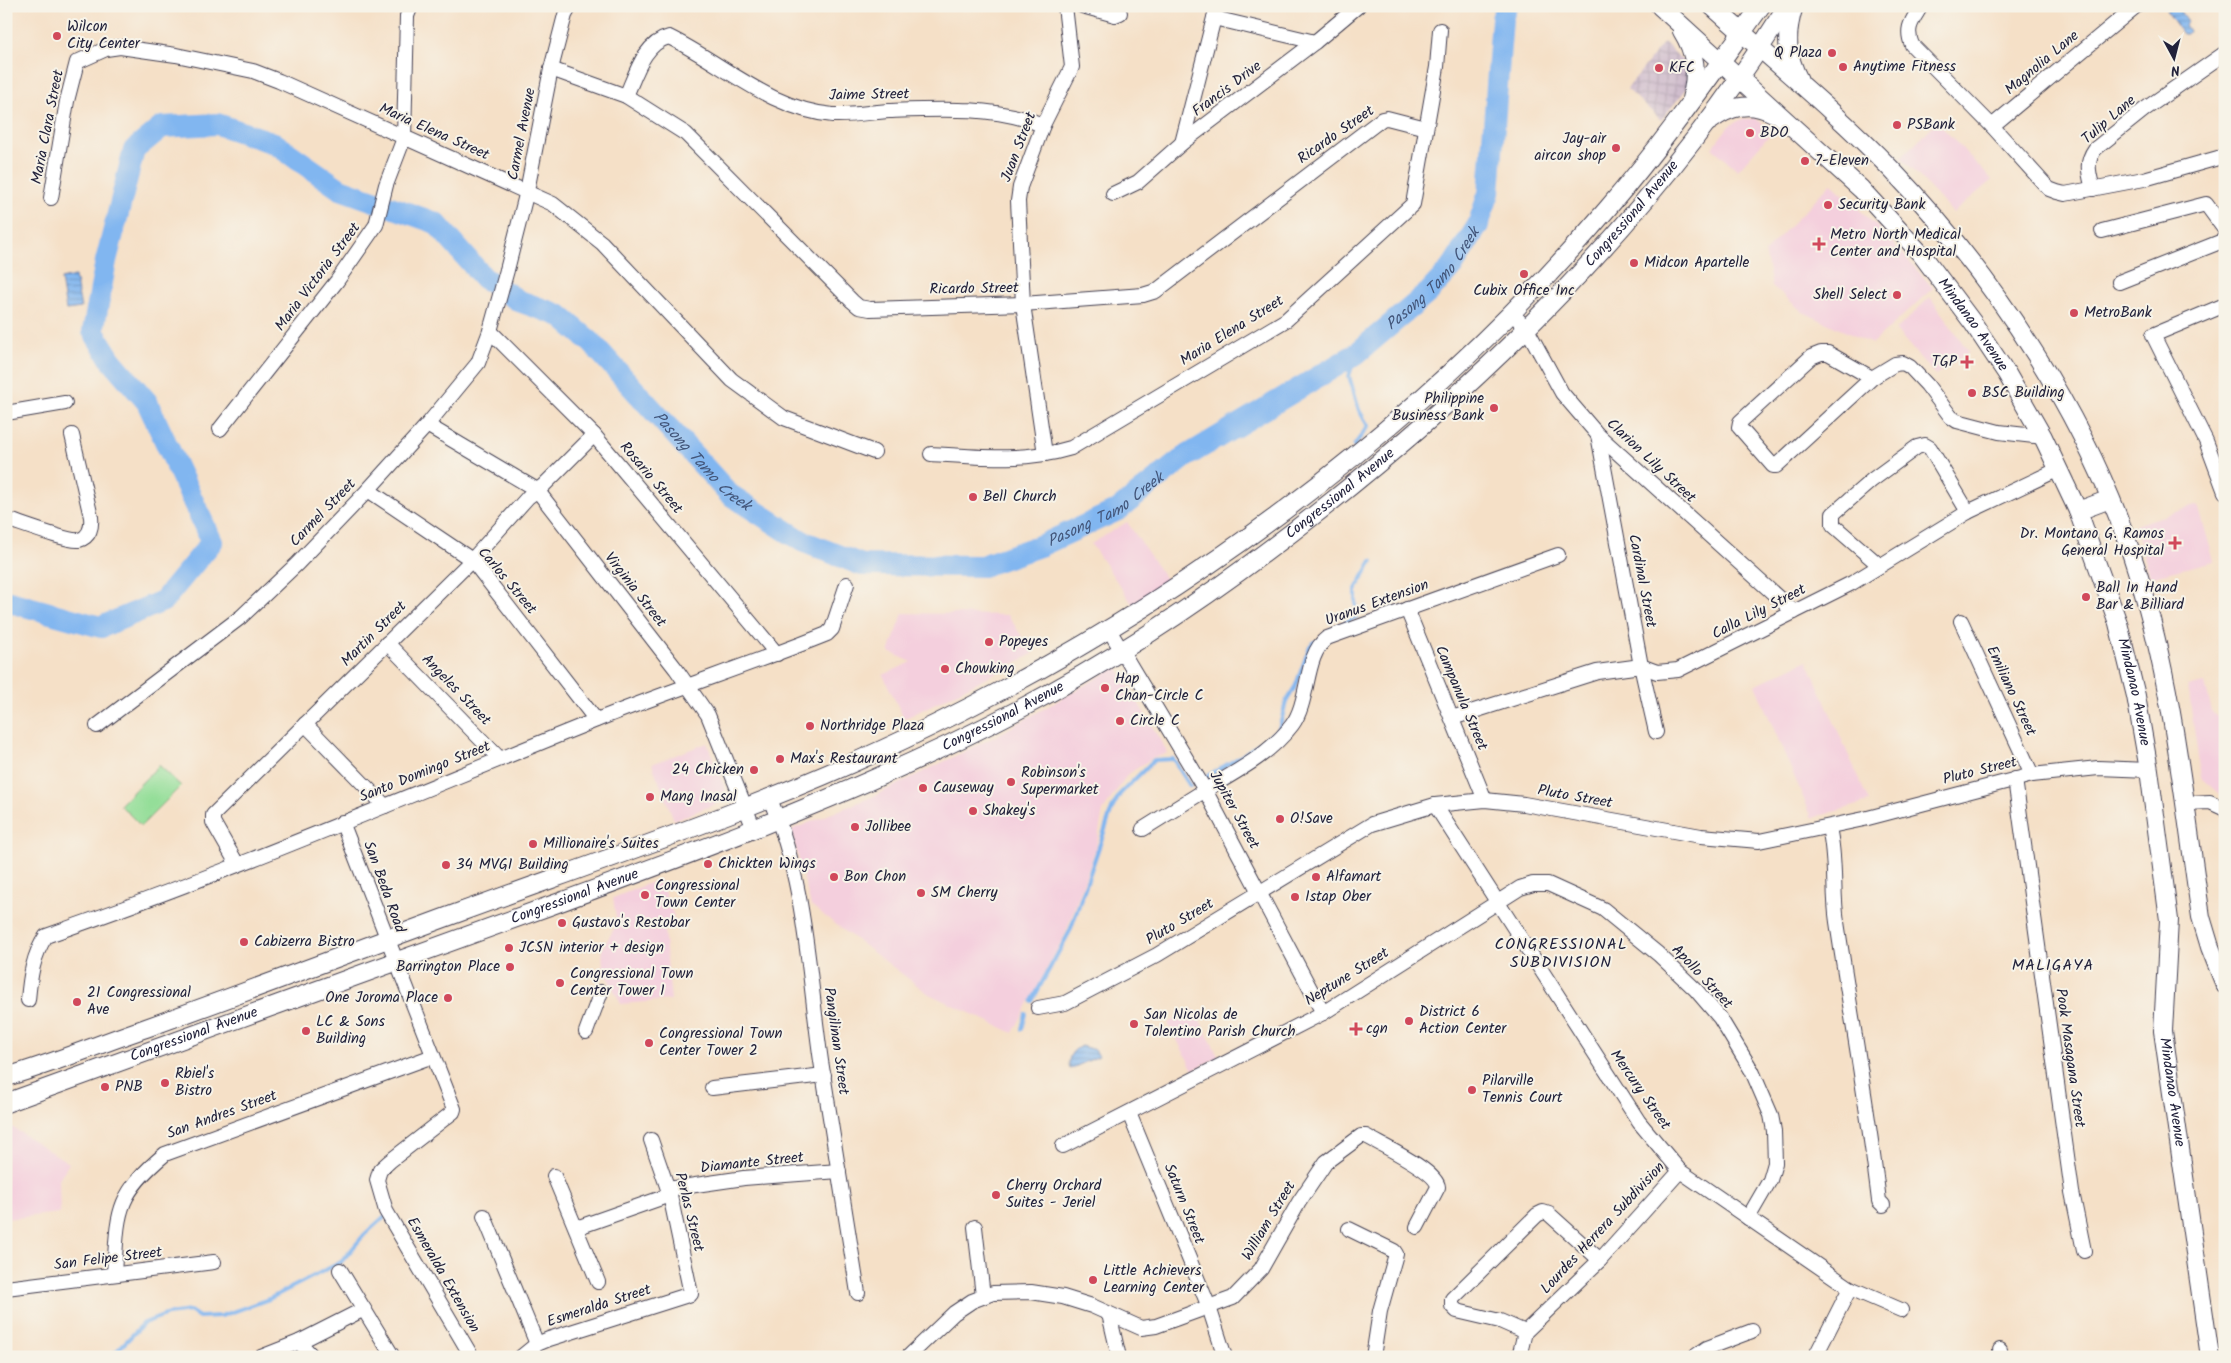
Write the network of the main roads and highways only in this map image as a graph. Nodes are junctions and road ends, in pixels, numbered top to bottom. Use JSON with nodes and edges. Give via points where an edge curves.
{"nodes":[{"id":1,"x":1660,"y":6,"type":"edge"},
{"id":2,"x":1712,"y":6,"type":"edge"},
{"id":3,"x":1761,"y":6,"type":"edge"},
{"id":4,"x":1786,"y":6,"type":"edge"},
{"id":5,"x":1794,"y":6,"type":"edge"},
{"id":6,"x":1675,"y":20,"type":"junction"},
{"id":7,"x":1742,"y":33,"type":"junction"},
{"id":8,"x":1760,"y":49,"type":"junction"},
{"id":9,"x":1721,"y":62,"type":"junction"},
{"id":10,"x":1739,"y":78,"type":"junction"},
{"id":11,"x":1804,"y":90,"type":"junction"},
{"id":12,"x":1688,"y":108,"type":"junction"},
{"id":13,"x":1787,"y":121,"type":"junction"},
{"id":14,"x":1701,"y":127,"type":"junction"},
{"id":15,"x":2110,"y":499,"type":"junction"},
{"id":16,"x":2078,"y":511,"type":"junction"},
{"id":17,"x":2225,"y":985,"type":"edge"},
{"id":18,"x":6,"y":1068,"type":"edge"},
{"id":19,"x":25,"y":1071,"type":"junction"},
{"id":20,"x":6,"y":1077,"type":"edge"},
{"id":21,"x":28,"y":1095,"type":"junction"},
{"id":22,"x":6,"y":1103,"type":"edge"},
{"id":23,"x":6,"y":1118,"type":"edge"},
{"id":24,"x":2210,"y":1357,"type":"edge"}],
"edges":[{"from":1,"to":6,"type":"main road","name":"Mindanao Avenue"},
{"from":2,"to":7,"type":"main road"},
{"from":3,"to":7,"type":"main road","name":"Congressional Avenue"},
{"from":4,"to":8,"type":"main road","name":"Congressional Avenue"},
{"from":5,"to":11,"type":"main road","via":[[1788,48]]},
{"from":6,"to":9,"type":"main road","name":"Mindanao Avenue"},
{"from":6,"to":12,"type":"main road","via":[[1695,61],[1695,83]]},
{"from":7,"to":8,"type":"main road"},
{"from":7,"to":9,"type":"main road","name":"Congressional Avenue"},
{"from":8,"to":10,"type":"main road","name":"Congressional Avenue"},
{"from":8,"to":11,"type":"main road"},
{"from":9,"to":10,"type":"main road","name":"Mindanao Avenue"},
{"from":9,"to":12,"type":"main road","name":"Congressional Avenue"},
{"from":10,"to":13,"type":"main road","name":"Mindanao Avenue"},
{"from":10,"to":14,"type":"main road","name":"Congressional Avenue"},
{"from":11,"to":15,"type":"main road","via":[[1889,168],[1946,230],[1984,280],[2054,386]]},
{"from":12,"to":19,"type":"main road","name":"Congressional Avenue","via":[[1608,208],[1512,313],[1406,412],[1222,556],[1018,681],[904,740],[745,807]]},
{"from":13,"to":14,"type":"main road","via":[[1764,108],[1744,106],[1725,111]]},
{"from":13,"to":16,"type":"main road","name":"Mindanao Avenue","via":[[1861,189],[1922,255],[1973,322],[2043,438]]},
{"from":14,"to":21,"type":"main road","name":"Congressional Avenue","via":[[1613,237],[1527,329],[1427,424],[1236,576],[1122,652],[1007,716],[779,820]]},
{"from":15,"to":16,"type":"main road"},
{"from":15,"to":17,"type":"main road","via":[[2138,573],[2158,649],[2174,727],[2201,917]]},
{"from":16,"to":24,"type":"main road","name":"Mindanao Avenue","via":[[2118,623],[2150,770],[2169,920],[2163,1032]]},
{"from":18,"to":19,"type":"main road"},
{"from":19,"to":20,"type":"main road","name":"Congressional Avenue"},
{"from":21,"to":22,"type":"main road","name":"Congressional Avenue"},
{"from":21,"to":23,"type":"main road"}]}
